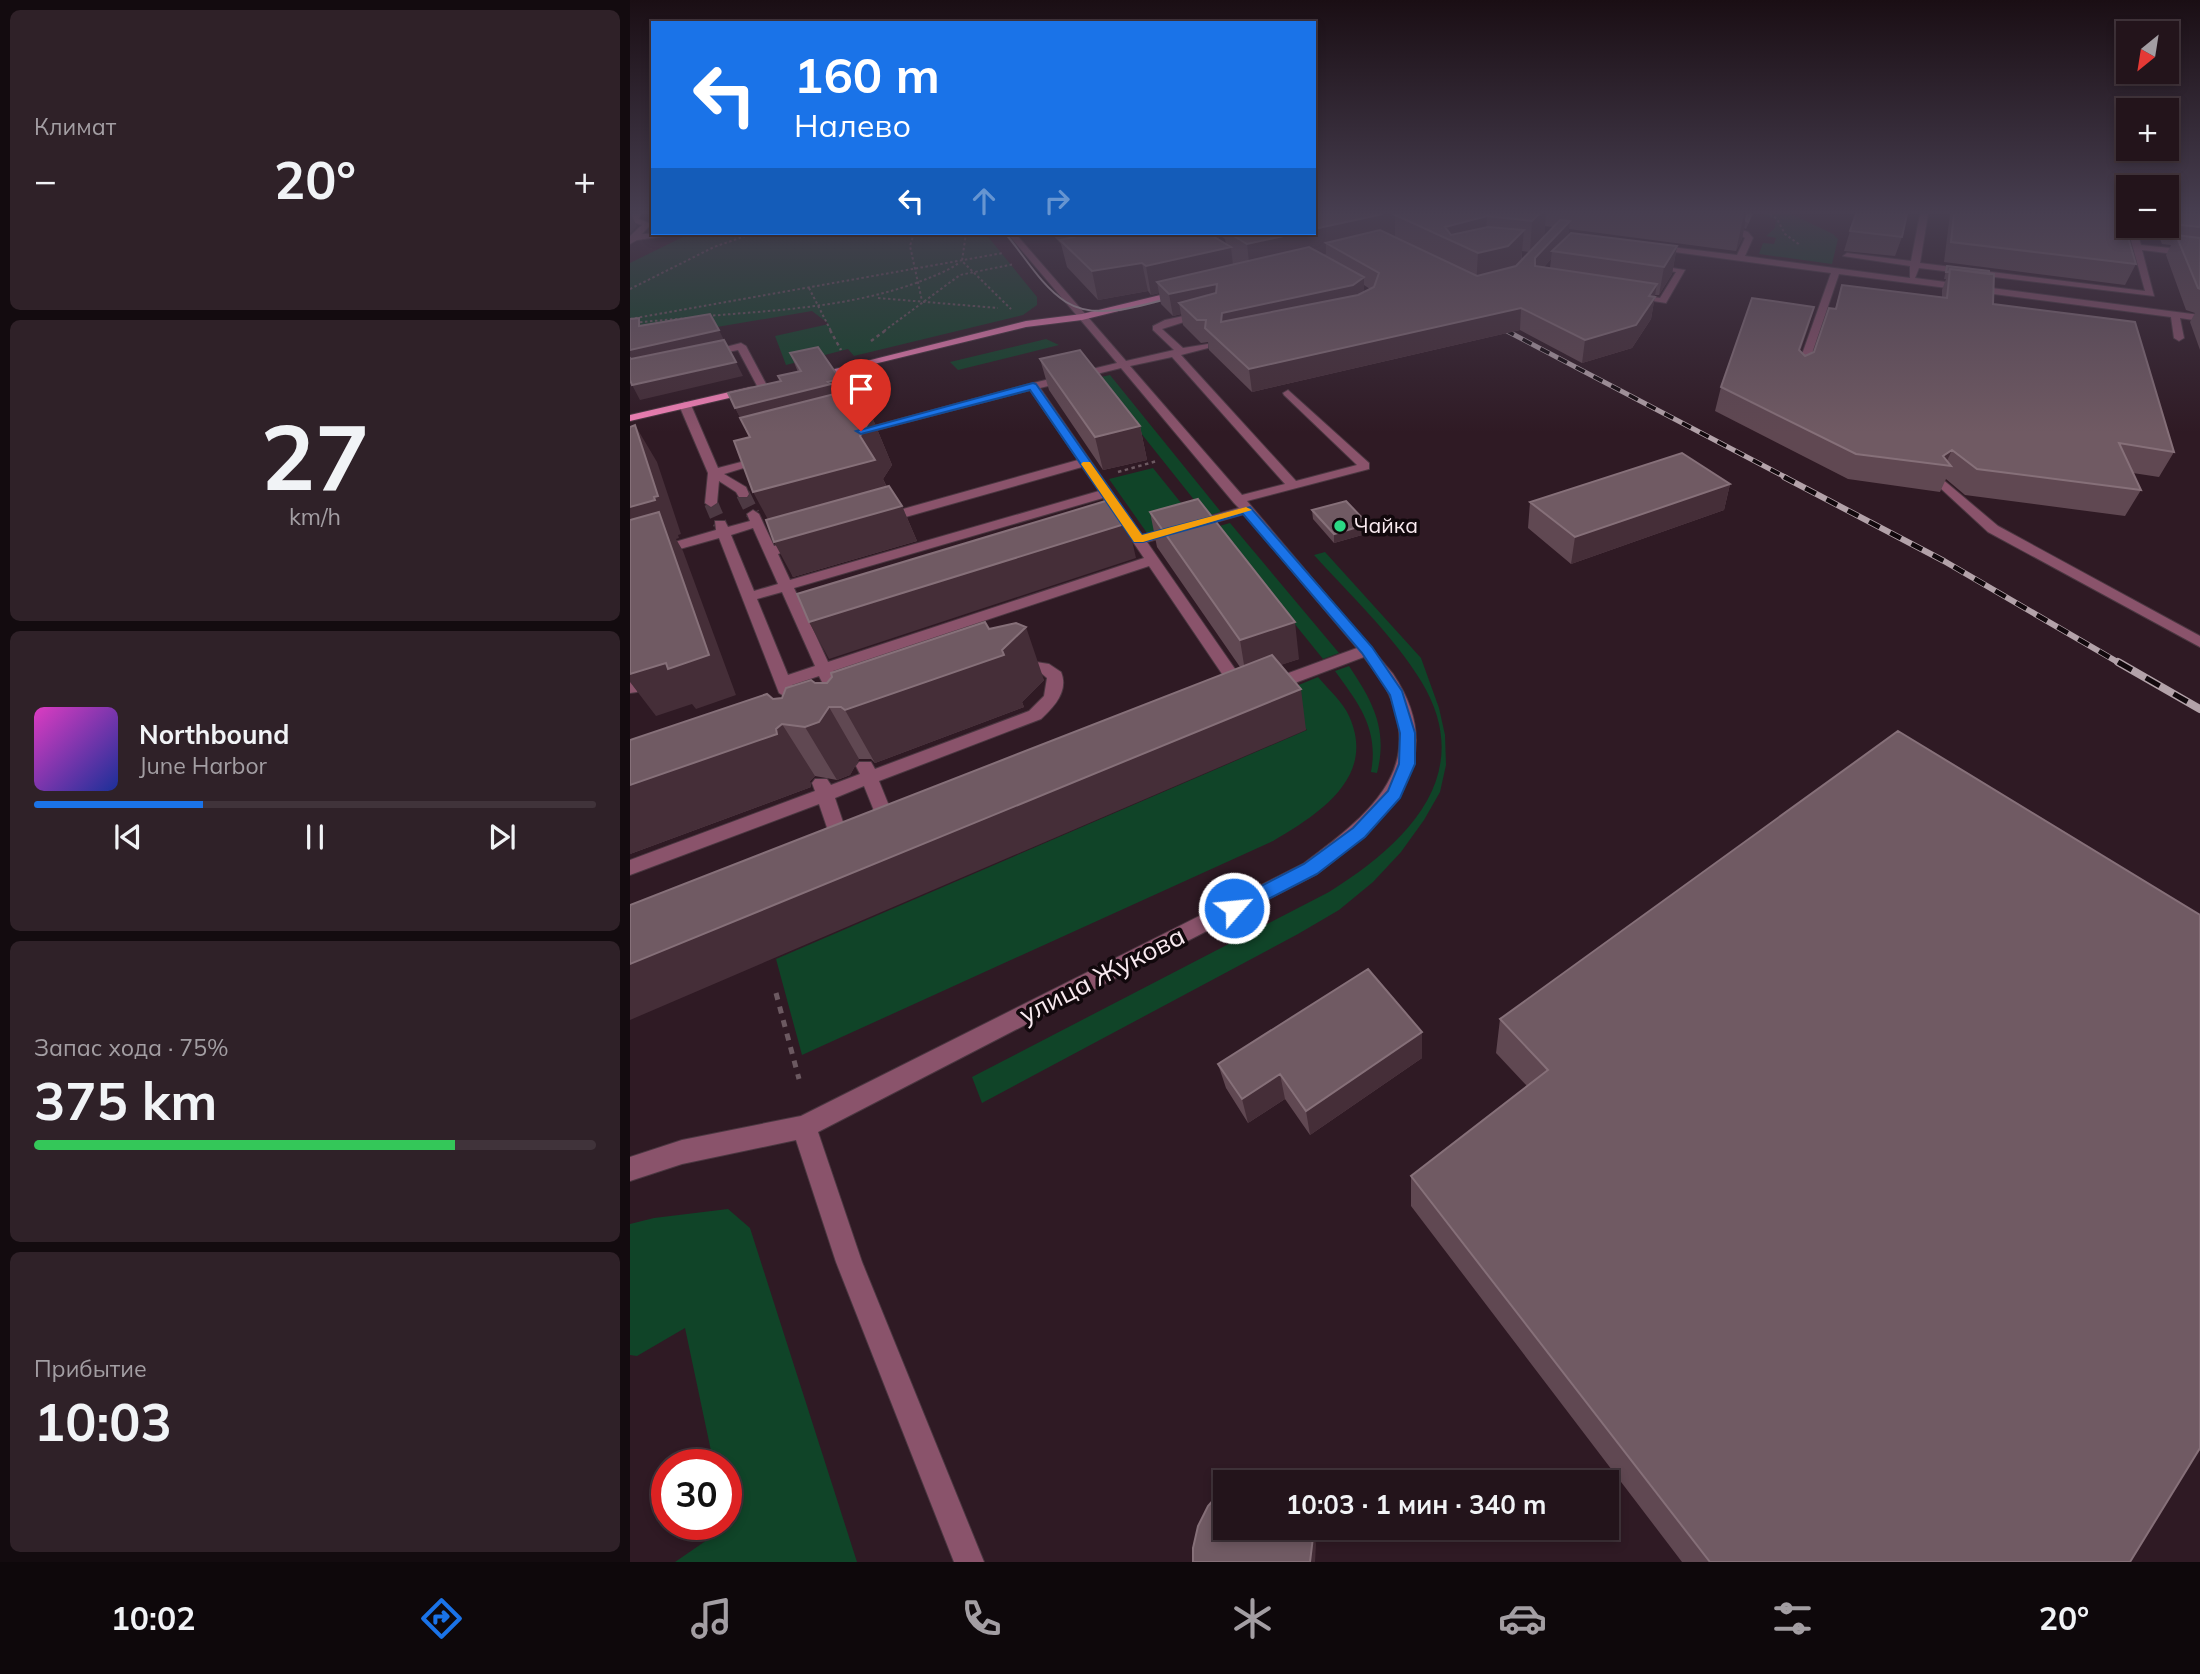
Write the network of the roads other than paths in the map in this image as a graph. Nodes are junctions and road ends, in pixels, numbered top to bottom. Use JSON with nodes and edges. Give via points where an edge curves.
{"nodes":[{"id":1,"x":1057,"y":287,"type":"edge"},
{"id":2,"x":1671,"y":287,"type":"edge"},
{"id":3,"x":1830,"y":287,"type":"edge"},
{"id":4,"x":1958,"y":287,"type":"edge"},
{"id":5,"x":2095,"y":287,"type":"edge"},
{"id":6,"x":2149,"y":287,"type":"edge"},
{"id":7,"x":1198,"y":289,"type":"edge"},
{"id":8,"x":1621,"y":295,"type":"edge"},
{"id":9,"x":1215,"y":310,"type":"edge"},
{"id":10,"x":2175,"y":315,"type":"junction"},
{"id":11,"x":1082,"y":317,"type":"junction"},
{"id":12,"x":2200,"y":318,"type":"edge"},
{"id":13,"x":2179,"y":338,"type":"dead end"},
{"id":14,"x":1204,"y":346,"type":"edge"},
{"id":15,"x":1178,"y":353,"type":"junction"},
{"id":16,"x":690,"y":357,"type":"edge"},
{"id":17,"x":1122,"y":365,"type":"junction"},
{"id":18,"x":1800,"y":374,"type":"edge"},
{"id":19,"x":804,"y":383,"type":"edge"},
{"id":20,"x":1033,"y":386,"type":"junction"},
{"id":21,"x":778,"y":389,"type":"edge"},
{"id":22,"x":766,"y":392,"type":"junction"},
{"id":23,"x":1288,"y":393,"type":"dead end"},
{"id":24,"x":688,"y":410,"type":"junction"},
{"id":25,"x":630,"y":418,"type":"edge"},
{"id":26,"x":630,"y":430,"type":"edge"},
{"id":27,"x":836,"y":438,"type":"edge"},
{"id":28,"x":776,"y":456,"type":"edge"},
{"id":29,"x":1085,"y":462,"type":"junction"},
{"id":30,"x":714,"y":473,"type":"junction"},
{"id":31,"x":1941,"y":482,"type":"edge"},
{"id":32,"x":1293,"y":485,"type":"junction"},
{"id":33,"x":1106,"y":493,"type":"junction"},
{"id":34,"x":743,"y":494,"type":"tunnel mouth"},
{"id":35,"x":711,"y":503,"type":"tunnel mouth"},
{"id":36,"x":1242,"y":505,"type":"junction"},
{"id":37,"x":875,"y":522,"type":"edge"},
{"id":38,"x":722,"y":528,"type":"junction"},
{"id":39,"x":809,"y":540,"type":"edge"},
{"id":40,"x":1139,"y":540,"type":"junction"},
{"id":41,"x":770,"y":552,"type":"junction"},
{"id":42,"x":630,"y":559,"type":"edge"},
{"id":43,"x":1153,"y":560,"type":"junction"},
{"id":44,"x":786,"y":587,"type":"junction"},
{"id":45,"x":749,"y":597,"type":"junction"},
{"id":46,"x":2200,"y":642,"type":"edge"},
{"id":47,"x":1367,"y":650,"type":"junction"},
{"id":48,"x":824,"y":669,"type":"junction"},
{"id":49,"x":994,"y":669,"type":"edge"},
{"id":50,"x":783,"y":682,"type":"junction"},
{"id":51,"x":833,"y":690,"type":"edge"},
{"id":52,"x":792,"y":704,"type":"edge"},
{"id":53,"x":868,"y":772,"type":"junction"},
{"id":54,"x":823,"y":789,"type":"junction"},
{"id":55,"x":892,"y":836,"type":"edge"},
{"id":56,"x":844,"y":855,"type":"edge"},
{"id":57,"x":630,"y":868,"type":"edge"},
{"id":58,"x":804,"y":1127,"type":"junction"},
{"id":59,"x":630,"y":1169,"type":"edge"},
{"id":60,"x":969,"y":1562,"type":"edge"}],
"edges":[{"from":1,"to":11,"type":"street","name":"улица Жукова"},
{"from":2,"to":8,"type":"street","via":[[1663,301]]},
{"from":3,"to":18,"type":"street"},
{"from":4,"to":10,"type":"street"},
{"from":5,"to":6,"type":"street","via":[[2151,294]]},
{"from":7,"to":11,"type":"main road"},
{"from":9,"to":15,"type":"street","via":[[1156,328]]},
{"from":10,"to":12,"type":"street"},
{"from":10,"to":13,"type":"street"},
{"from":11,"to":17,"type":"street","name":"улица Жукова"},
{"from":11,"to":19,"type":"main road","via":[[1034,333]]},
{"from":14,"to":15,"type":"street"},
{"from":15,"to":17,"type":"street"},
{"from":15,"to":32,"type":"street"},
{"from":16,"to":22,"type":"street","via":[[741,346]]},
{"from":17,"to":20,"type":"street"},
{"from":17,"to":36,"type":"street","name":"улица Жукова"},
{"from":20,"to":27,"type":"street"},
{"from":20,"to":29,"type":"street"},
{"from":21,"to":22,"type":"main road"},
{"from":22,"to":24,"type":"main road"},
{"from":23,"to":32,"type":"street","via":[[1365,466]]},
{"from":24,"to":25,"type":"main road"},
{"from":24,"to":26,"type":"main road"},
{"from":24,"to":30,"type":"street"},
{"from":28,"to":30,"type":"street"},
{"from":29,"to":33,"type":"street"},
{"from":29,"to":37,"type":"street"},
{"from":30,"to":34,"type":"street"},
{"from":30,"to":35,"type":"street"},
{"from":31,"to":46,"type":"street","via":[[1993,529]]},
{"from":32,"to":36,"type":"street"},
{"from":33,"to":40,"type":"street","via":[[1122,527]]},
{"from":33,"to":44,"type":"street"},
{"from":36,"to":40,"type":"street"},
{"from":36,"to":47,"type":"street","name":"улица Жукова"},
{"from":38,"to":41,"type":"street","via":[[755,519]]},
{"from":38,"to":42,"type":"street"},
{"from":38,"to":45,"type":"street"},
{"from":39,"to":41,"type":"street"},
{"from":40,"to":43,"type":"street"},
{"from":41,"to":44,"type":"street"},
{"from":43,"to":47,"type":"street","via":[[1239,697]]},
{"from":43,"to":48,"type":"street"},
{"from":44,"to":45,"type":"street"},
{"from":44,"to":48,"type":"street","via":[[811,624]]},
{"from":45,"to":50,"type":"street"},
{"from":47,"to":58,"type":"street","name":"улица Жукова","via":[[1397,694],[1408,733],[1407,764],[1395,793],[1359,832],[1310,869]]},
{"from":48,"to":50,"type":"street"},
{"from":48,"to":51,"type":"street"},
{"from":49,"to":53,"type":"street","via":[[1026,664],[1044,668],[1055,677],[1057,689],[1035,715]]},
{"from":50,"to":52,"type":"street"},
{"from":53,"to":54,"type":"street"},
{"from":53,"to":55,"type":"street"},
{"from":54,"to":56,"type":"street"},
{"from":54,"to":57,"type":"street"},
{"from":58,"to":59,"type":"street","name":"улица Жукова","via":[[682,1152]]},
{"from":58,"to":60,"type":"street","via":[[849,1262]]}]}
